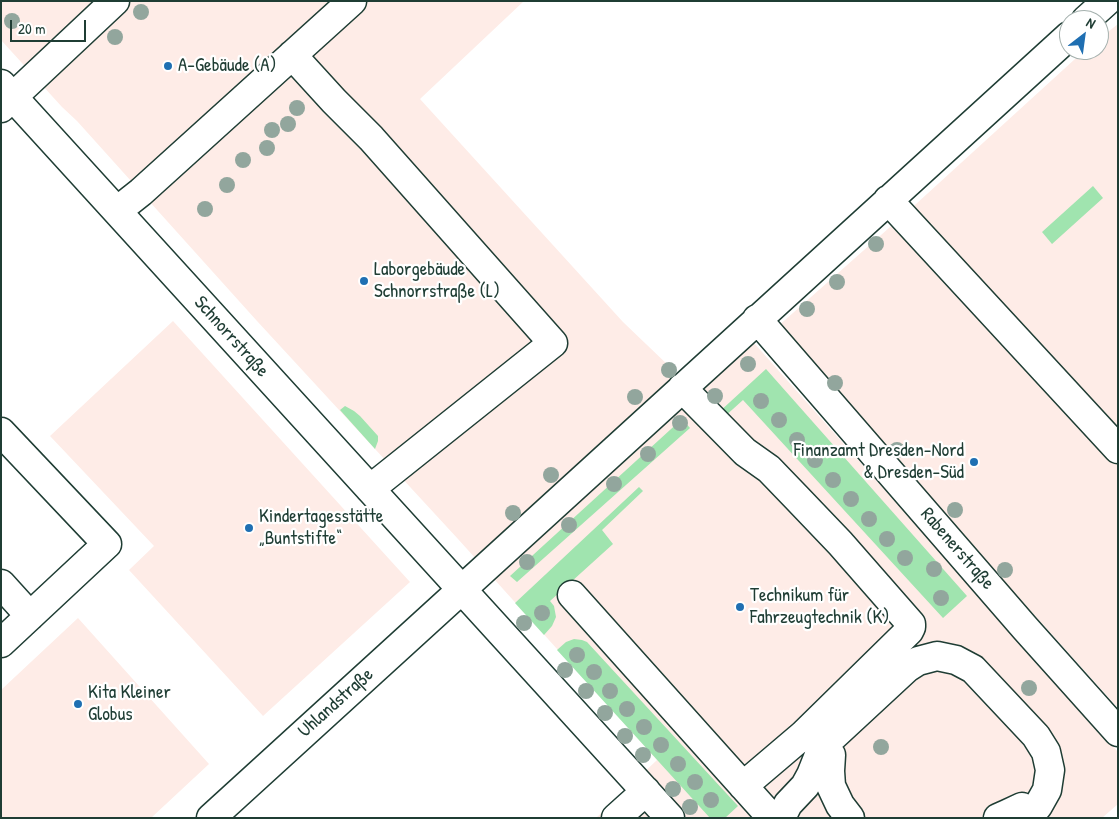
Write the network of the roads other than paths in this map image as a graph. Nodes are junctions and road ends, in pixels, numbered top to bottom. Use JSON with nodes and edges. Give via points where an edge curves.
{"nodes":[{"id":1,"x":115,"y":1,"type":"edge"},
{"id":2,"x":352,"y":1,"type":"edge"},
{"id":3,"x":1107,"y":1,"type":"edge"},
{"id":4,"x":1097,"y":10,"type":"edge"},
{"id":5,"x":1059,"y":45,"type":"edge"},
{"id":6,"x":292,"y":55,"type":"junction"},
{"id":7,"x":5,"y":96,"type":"edge"},
{"id":8,"x":888,"y":200,"type":"junction"},
{"id":9,"x":117,"y":211,"type":"junction"},
{"id":10,"x":758,"y":320,"type":"junction"},
{"id":11,"x":682,"y":388,"type":"junction"},
{"id":12,"x":1,"y":432,"type":"edge"},
{"id":13,"x":1118,"y":449,"type":"edge"},
{"id":14,"x":370,"y":489,"type":"junction"},
{"id":15,"x":1,"y":584,"type":"edge"},
{"id":16,"x":462,"y":589,"type":"junction"},
{"id":17,"x":572,"y":596,"type":"dead end"},
{"id":18,"x":30,"y":616,"type":"junction"},
{"id":19,"x":911,"y":624,"type":"junction"},
{"id":20,"x":1,"y":643,"type":"edge"},
{"id":21,"x":937,"y":662,"type":"junction"},
{"id":22,"x":1118,"y":732,"type":"edge"},
{"id":23,"x":831,"y":755,"type":"junction"},
{"id":24,"x":743,"y":786,"type":"junction"},
{"id":25,"x":646,"y":791,"type":"junction"},
{"id":26,"x":1014,"y":815,"type":"edge"},
{"id":27,"x":211,"y":818,"type":"edge"},
{"id":28,"x":616,"y":818,"type":"edge"},
{"id":29,"x":670,"y":818,"type":"edge"},
{"id":30,"x":772,"y":818,"type":"edge"},
{"id":31,"x":782,"y":818,"type":"edge"},
{"id":32,"x":794,"y":818,"type":"edge"},
{"id":33,"x":850,"y":818,"type":"edge"}],
"edges":[{"from":1,"to":7,"type":"street"},
{"from":2,"to":6,"type":"street"},
{"from":3,"to":4,"type":"street"},
{"from":5,"to":8,"type":"street","name":"Uhlandstraße"},
{"from":6,"to":9,"type":"street"},
{"from":6,"to":14,"type":"street","via":[[371,138],[553,343]]},
{"from":7,"to":9,"type":"street","name":"Schnorrstraße"},
{"from":8,"to":10,"type":"street","name":"Uhlandstraße"},
{"from":8,"to":13,"type":"street"},
{"from":9,"to":14,"type":"street","name":"Schnorrstraße"},
{"from":10,"to":11,"type":"street","name":"Uhlandstraße"},
{"from":10,"to":22,"type":"street","name":"Rabenerstraße"},
{"from":11,"to":16,"type":"street","name":"Uhlandstraße"},
{"from":11,"to":19,"type":"street","via":[[745,452],[796,497]]},
{"from":12,"to":18,"type":"street","via":[[107,544]]},
{"from":14,"to":16,"type":"street","name":"Schnorrstraße"},
{"from":15,"to":18,"type":"street"},
{"from":16,"to":25,"type":"street","name":"Schnorrstraße"},
{"from":16,"to":27,"type":"street","name":"Uhlandstraße"},
{"from":17,"to":24,"type":"street"},
{"from":18,"to":20,"type":"street"},
{"from":19,"to":21,"type":"street","via":[[933,648]]},
{"from":19,"to":24,"type":"street","via":[[909,631],[848,683],[803,735]]},
{"from":21,"to":23,"type":"street","via":[[910,680]]},
{"from":21,"to":26,"type":"street","via":[[970,681],[1036,757],[1038,781],[1032,795]]},
{"from":21,"to":31,"type":"street","via":[[918,661],[907,668],[826,743],[809,779],[788,804]]},
{"from":23,"to":32,"type":"street","via":[[817,789]]},
{"from":23,"to":33,"type":"street","via":[[831,786]]},
{"from":24,"to":30,"type":"street"},
{"from":25,"to":28,"type":"street"},
{"from":25,"to":29,"type":"street","name":"Schnorrstraße"}]}
